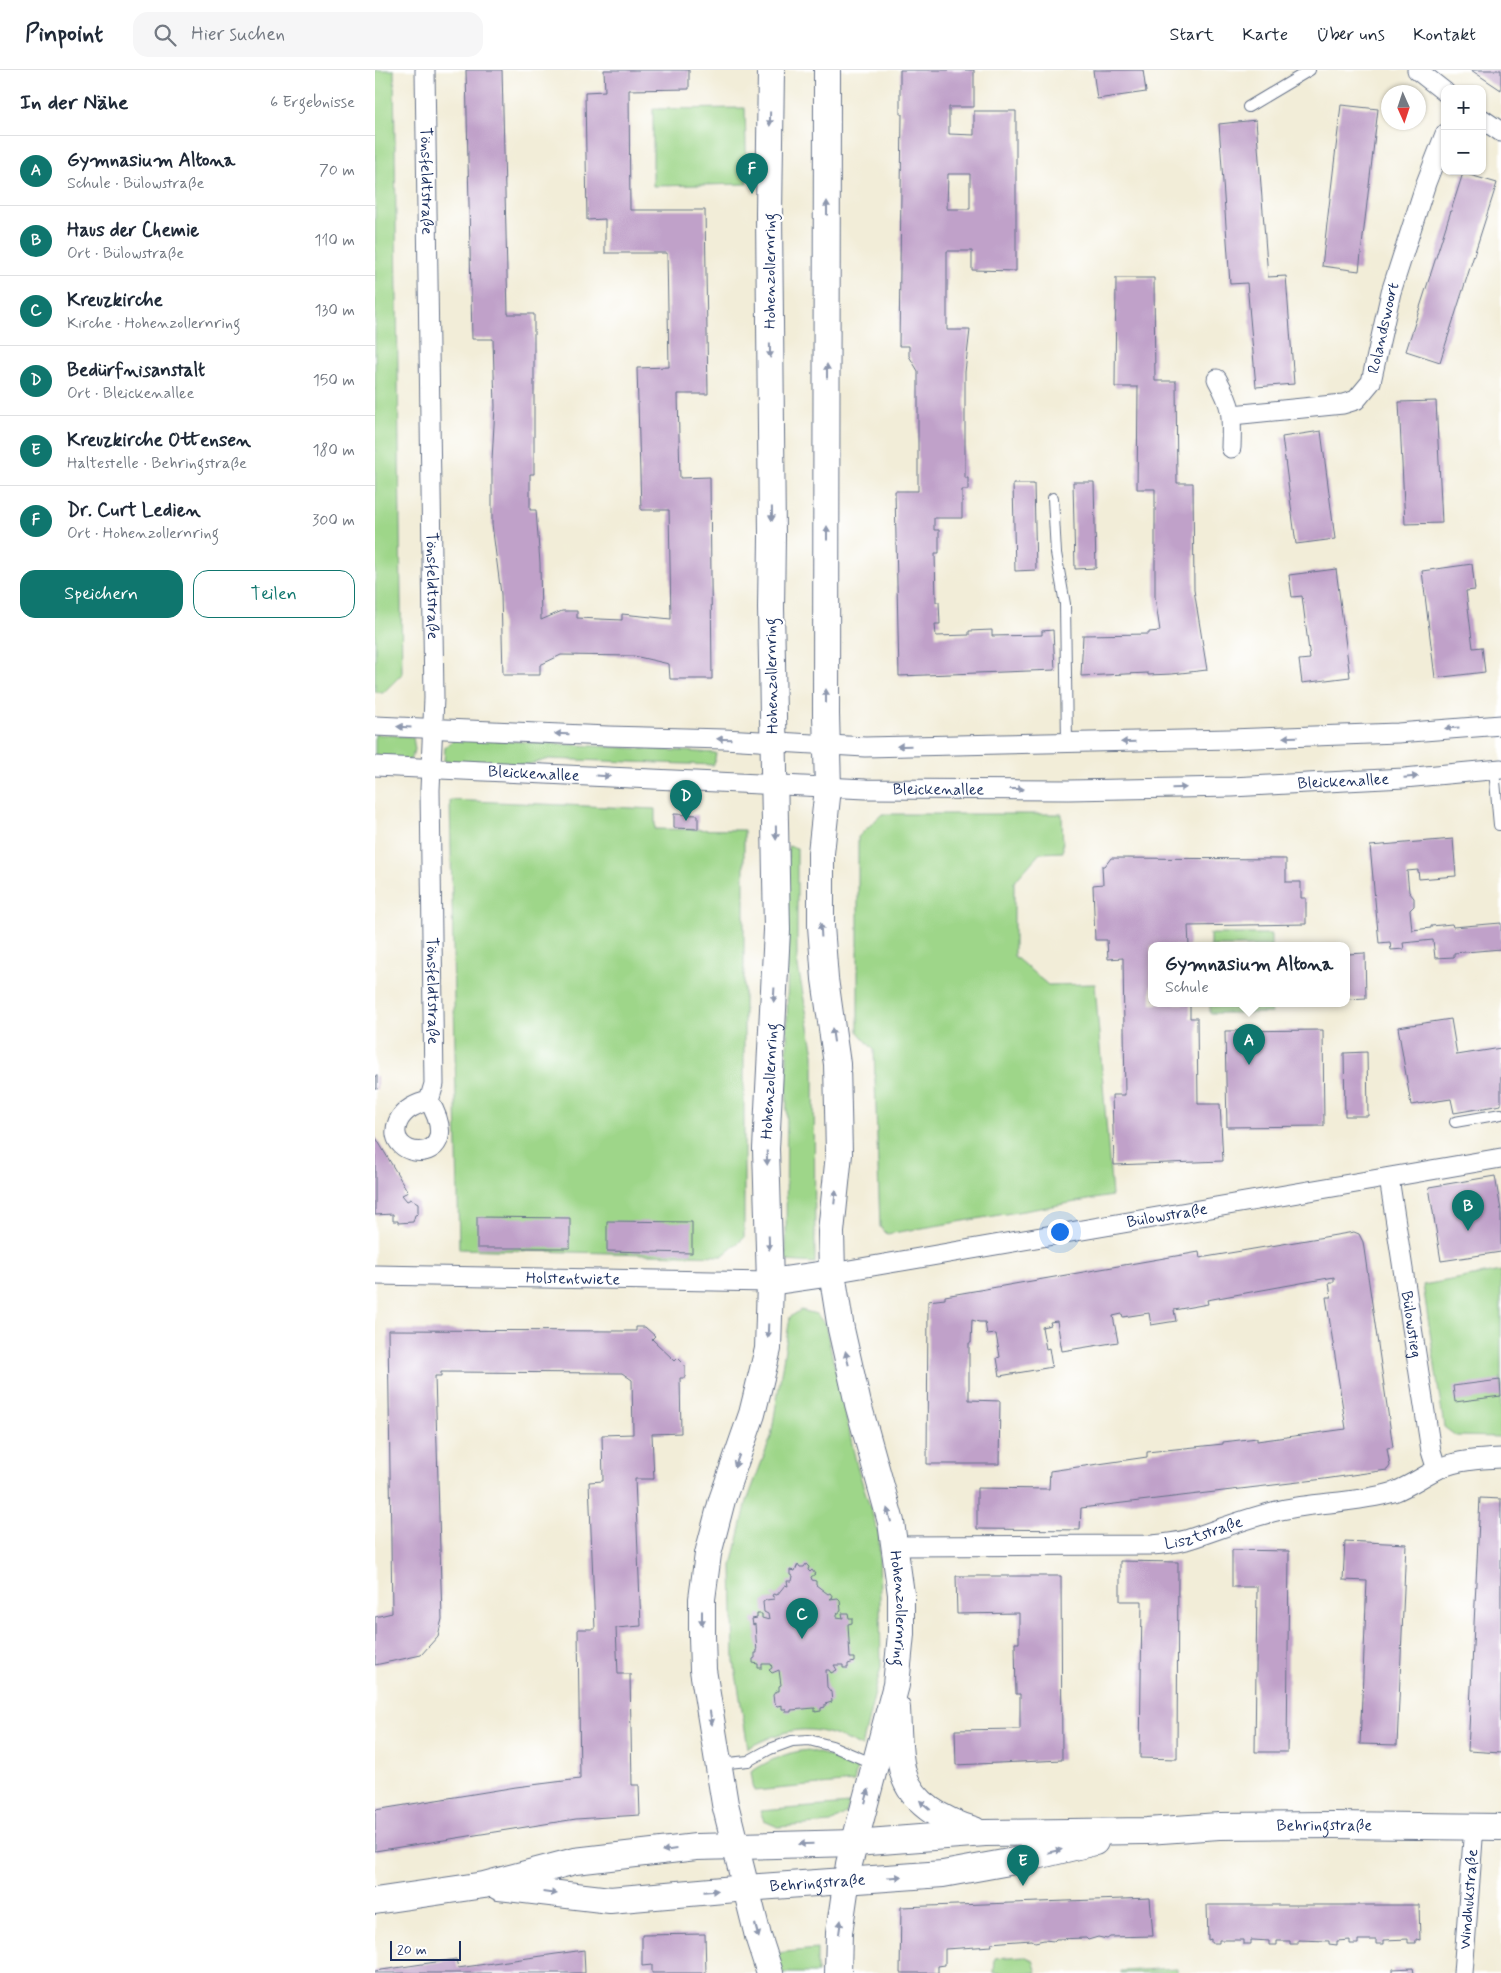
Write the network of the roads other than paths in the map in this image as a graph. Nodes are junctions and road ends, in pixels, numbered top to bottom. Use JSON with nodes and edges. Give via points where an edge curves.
{"nodes":[{"id":1,"x":425,"y":70,"type":"edge"},
{"id":2,"x":771,"y":70,"type":"edge"},
{"id":3,"x":827,"y":70,"type":"edge"},
{"id":4,"x":1310,"y":70,"type":"edge"},
{"id":5,"x":1417,"y":70,"type":"edge"},
{"id":6,"x":1441,"y":89,"type":"edge"},
{"id":7,"x":1248,"y":107,"type":"dead end"},
{"id":8,"x":1486,"y":123,"type":"edge"},
{"id":9,"x":1501,"y":132,"type":"edge"},
{"id":10,"x":1441,"y":144,"type":"edge"},
{"id":11,"x":1217,"y":378,"type":"dead end"},
{"id":12,"x":1232,"y":415,"type":"junction"},
{"id":13,"x":1231,"y":448,"type":"dead end"},
{"id":14,"x":1053,"y":498,"type":"dead end"},
{"id":15,"x":1501,"y":725,"type":"edge"},
{"id":16,"x":375,"y":726,"type":"edge"},
{"id":17,"x":433,"y":729,"type":"junction"},
{"id":18,"x":773,"y":741,"type":"junction"},
{"id":19,"x":828,"y":744,"type":"junction"},
{"id":20,"x":1067,"y":744,"type":"junction"},
{"id":21,"x":375,"y":766,"type":"edge"},
{"id":22,"x":431,"y":768,"type":"junction"},
{"id":23,"x":1497,"y":769,"type":"edge"},
{"id":24,"x":775,"y":784,"type":"junction"},
{"id":25,"x":828,"y":788,"type":"junction"},
{"id":26,"x":1501,"y":825,"type":"edge"},
{"id":27,"x":429,"y":1101,"type":"dead end"},
{"id":28,"x":1501,"y":1114,"type":"edge"},
{"id":29,"x":1455,"y":1122,"type":"dead end"},
{"id":30,"x":1501,"y":1158,"type":"edge"},
{"id":31,"x":1389,"y":1178,"type":"junction"},
{"id":32,"x":832,"y":1273,"type":"junction"},
{"id":33,"x":375,"y":1275,"type":"edge"},
{"id":34,"x":770,"y":1282,"type":"junction"},
{"id":35,"x":1501,"y":1458,"type":"edge"},
{"id":36,"x":1437,"y":1470,"type":"junction"},
{"id":37,"x":896,"y":1546,"type":"junction"},
{"id":38,"x":896,"y":1685,"type":"junction"},
{"id":39,"x":718,"y":1764,"type":"junction"},
{"id":40,"x":875,"y":1764,"type":"junction"},
{"id":41,"x":1474,"y":1826,"type":"junction"},
{"id":42,"x":1501,"y":1827,"type":"edge"},
{"id":43,"x":1147,"y":1831,"type":"junction"},
{"id":44,"x":985,"y":1833,"type":"junction"},
{"id":45,"x":855,"y":1843,"type":"junction"},
{"id":46,"x":735,"y":1846,"type":"junction"},
{"id":47,"x":847,"y":1881,"type":"junction"},
{"id":48,"x":484,"y":1885,"type":"junction"},
{"id":49,"x":746,"y":1888,"type":"junction"},
{"id":50,"x":375,"y":1901,"type":"edge"},
{"id":51,"x":770,"y":1973,"type":"edge"},
{"id":52,"x":838,"y":1973,"type":"edge"},
{"id":53,"x":1463,"y":1973,"type":"edge"}],
"edges":[{"from":1,"to":17,"type":"street","name":"Tönsfeldtstraße"},
{"from":2,"to":18,"type":"main road","name":"Hohenzollernring","one_way":true},
{"from":19,"to":3,"type":"main road","name":"Hohenzollernring","one_way":true},
{"from":4,"to":7,"type":"lane"},
{"from":5,"to":6,"type":"street"},
{"from":8,"to":9,"type":"street"},
{"from":10,"to":12,"type":"street","name":"Rolandswoort","via":[[1391,292],[1371,382],[1356,400],[1343,404]]},
{"from":11,"to":12,"type":"street","via":[[1229,400]]},
{"from":12,"to":13,"type":"street"},
{"from":14,"to":20,"type":"lane","via":[[1065,604]]},
{"from":15,"to":20,"type":"street","one_way":true},
{"from":17,"to":16,"type":"street","one_way":true},
{"from":18,"to":17,"type":"street","one_way":true},
{"from":17,"to":22,"type":"street","name":"Tönsfeldtstraße"},
{"from":18,"to":19,"type":"street"},
{"from":18,"to":24,"type":"main road","name":"Hohenzollernring"},
{"from":20,"to":19,"type":"street","one_way":true,"via":[[865,747]]},
{"from":19,"to":25,"type":"main road","name":"Hohenzollernring"},
{"from":21,"to":22,"type":"street","name":"Bleickenallee"},
{"from":22,"to":24,"type":"street","name":"Bleickenallee","one_way":true},
{"from":22,"to":27,"type":"street","name":"Tönsfeldtstraße","via":[[434,1084]]},
{"from":25,"to":23,"type":"street","name":"Bleickenallee","one_way":true,"via":[[1069,790],[1232,787],[1404,778]]},
{"from":23,"to":26,"type":"lane"},
{"from":24,"to":25,"type":"street","name":"Bleickenallee"},
{"from":24,"to":34,"type":"main road","name":"Hohenzollernring","one_way":true,"via":[[777,930],[767,1149]]},
{"from":32,"to":25,"type":"main road","name":"Hohenzollernring","one_way":true,"via":[[831,1232],[839,1154],[837,1064],[821,926],[821,852]]},
{"from":28,"to":29,"type":"lane"},
{"from":30,"to":31,"type":"street","name":"Bülowstraße"},
{"from":31,"to":32,"type":"street","name":"Bülowstraße"},
{"from":31,"to":36,"type":"street","name":"Bülowstieg","via":[[1431,1452]]},
{"from":32,"to":34,"type":"main road"},
{"from":37,"to":32,"type":"main road","name":"Hohenzollernring","one_way":true,"via":[[858,1404]]},
{"from":33,"to":34,"type":"street","name":"Holstentwiete"},
{"from":34,"to":39,"type":"main road","name":"Hohenzollernring","one_way":true,"via":[[768,1348],[752,1414],[722,1500],[708,1554],[702,1599],[703,1670]]},
{"from":35,"to":36,"type":"street","name":"Lisztstraße","via":[[1472,1459]]},
{"from":36,"to":37,"type":"street","name":"Lisztstraße","via":[[1392,1492],[1283,1510],[1245,1519],[1185,1540],[1153,1545]]},
{"from":37,"to":38,"type":"main road","name":"Hohenzollernring","via":[[901,1634]]},
{"from":38,"to":40,"type":"main road","name":"Hohenzollernring"},
{"from":44,"to":38,"type":"main road","one_way":true,"via":[[939,1817],[920,1801],[908,1785],[901,1764]]},
{"from":39,"to":40,"type":"lane","via":[[748,1761],[777,1747],[809,1740]]},
{"from":39,"to":46,"type":"main road","name":"Hohenzollernring"},
{"from":45,"to":40,"type":"main road","name":"Hohenzollernring","one_way":true},
{"from":41,"to":42,"type":"main road","name":"Behringstraße"},
{"from":41,"to":43,"type":"main road","name":"Behringstraße","via":[[1247,1826]]},
{"from":41,"to":53,"type":"street","name":"Windhukstraße"},
{"from":43,"to":44,"type":"main road","name":"Behringstraße"},
{"from":47,"to":43,"type":"main road","name":"Behringstraße","one_way":true,"via":[[943,1874]]},
{"from":44,"to":45,"type":"main road","name":"Behringstraße"},
{"from":45,"to":46,"type":"main road","name":"Behringstraße","one_way":true},
{"from":45,"to":47,"type":"main road","name":"Hohenzollernring"},
{"from":46,"to":48,"type":"main road","name":"Behringstraße","one_way":true,"via":[[696,1847],[575,1861]]},
{"from":46,"to":49,"type":"main road","name":"Hohenzollernring"},
{"from":47,"to":49,"type":"main road","name":"Behringstraße"},
{"from":52,"to":47,"type":"main road","name":"Hohenzollernring","one_way":true,"via":[[839,1933]]},
{"from":48,"to":49,"type":"main road","name":"Behringstraße","one_way":true,"via":[[610,1900]]},
{"from":48,"to":50,"type":"main road","name":"Behringstraße"},
{"from":49,"to":51,"type":"main road","name":"Hohenzollernring","one_way":true}]}
